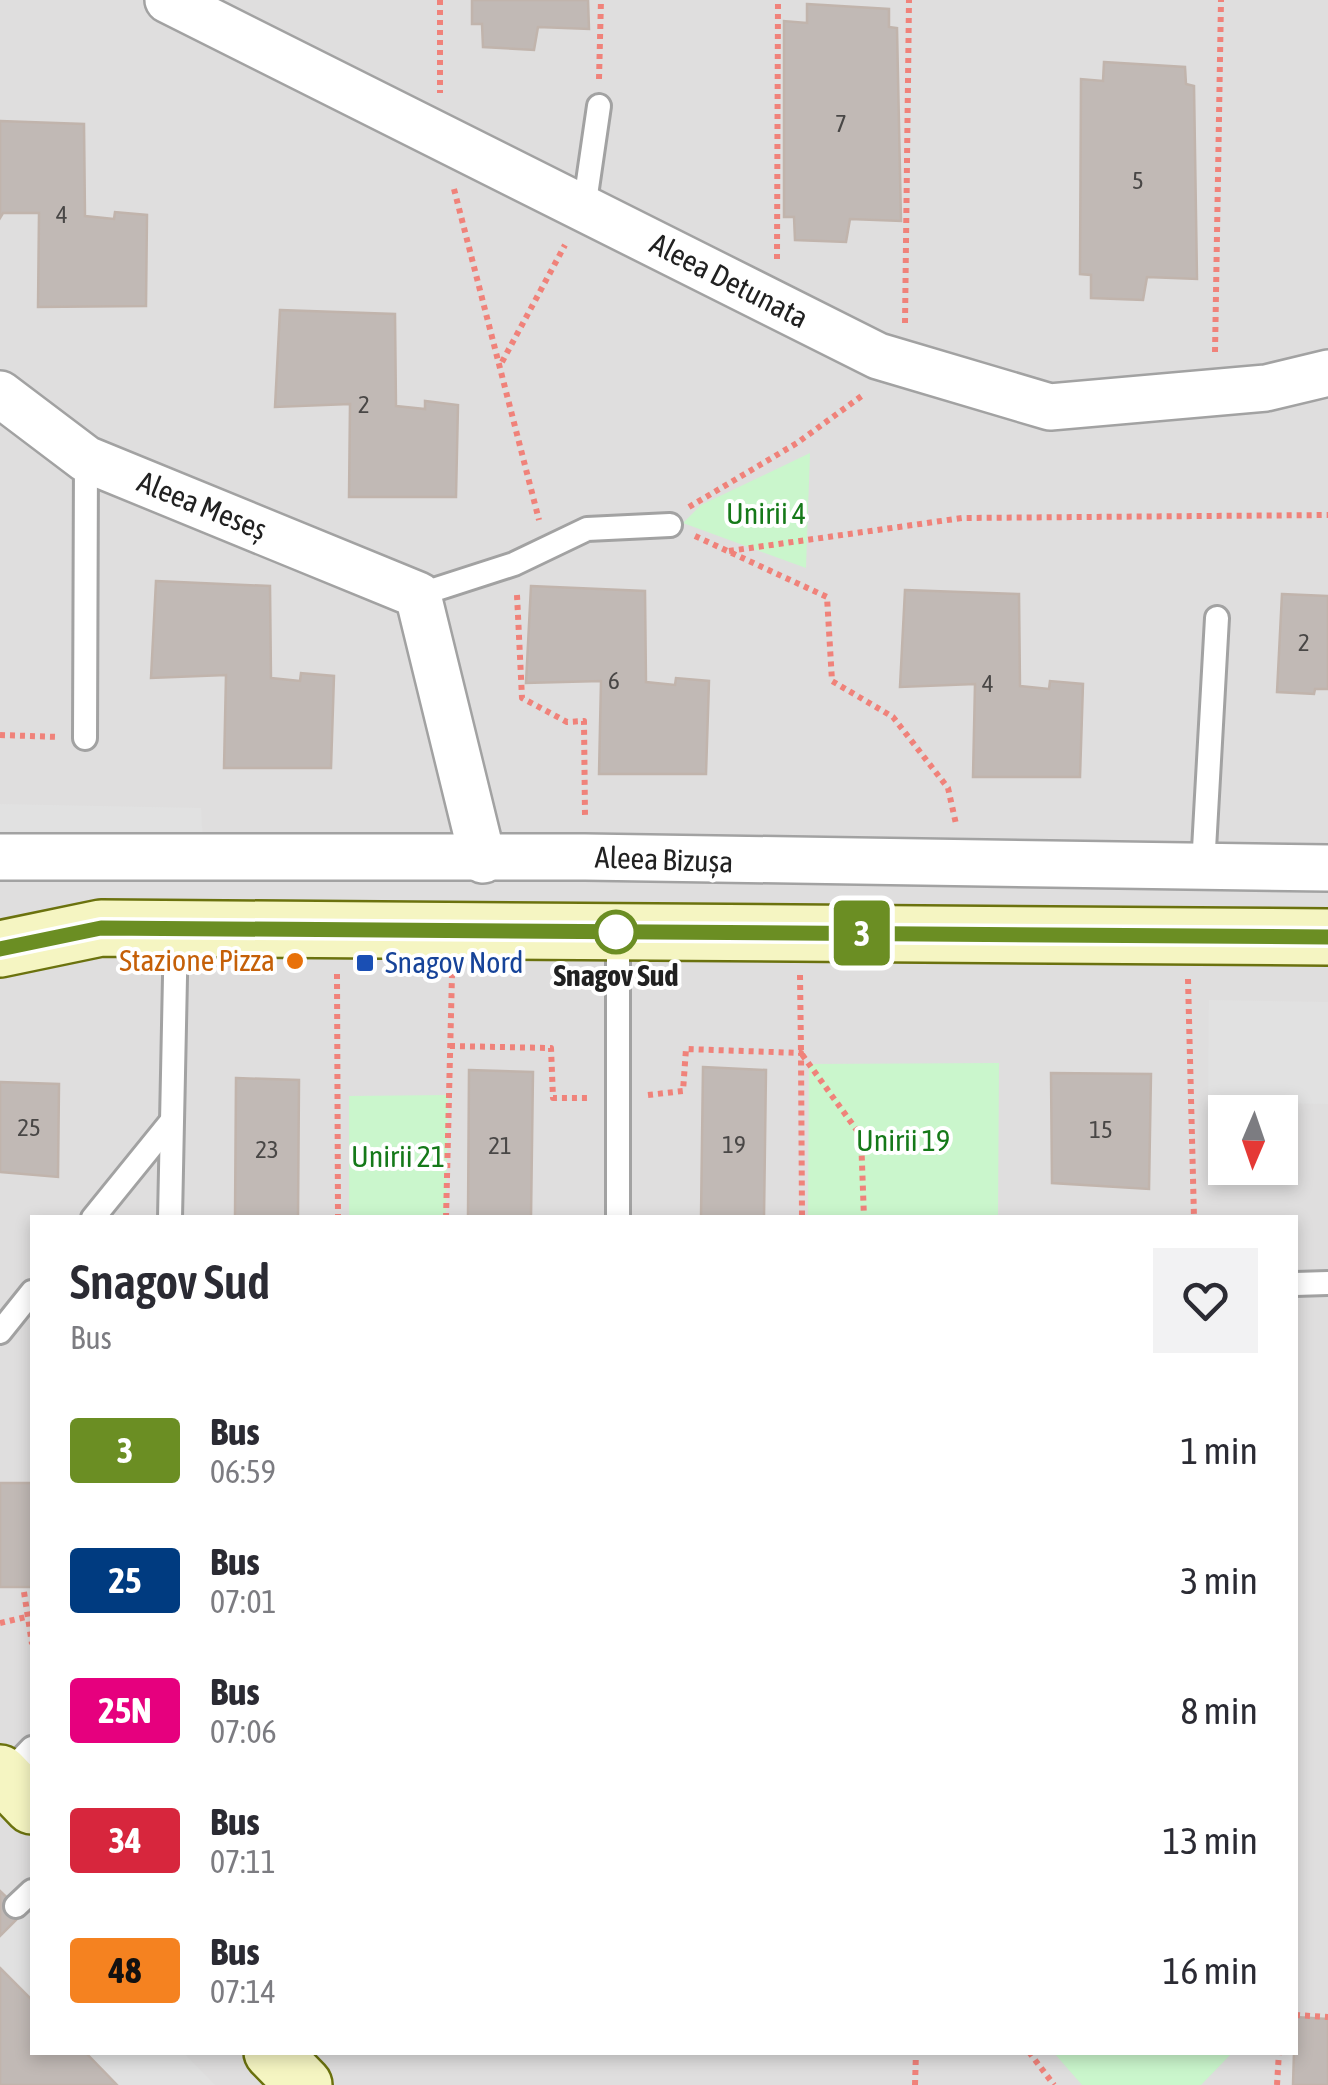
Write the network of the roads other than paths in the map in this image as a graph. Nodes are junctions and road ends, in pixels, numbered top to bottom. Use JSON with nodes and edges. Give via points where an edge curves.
{"nodes":[{"id":1,"x":168,"y":0,"type":"edge"},
{"id":2,"x":599,"y":106,"type":"road end"},
{"id":3,"x":584,"y":209,"type":"junction"},
{"id":4,"x":1328,"y":372,"type":"edge"},
{"id":5,"x":0,"y":394,"type":"edge"},
{"id":6,"x":86,"y":459,"type":"junction"},
{"id":7,"x":670,"y":525,"type":"road end"},
{"id":8,"x":418,"y":595,"type":"junction"},
{"id":9,"x":1217,"y":618,"type":"dead end"},
{"id":10,"x":85,"y":738,"type":"road end"},
{"id":11,"x":0,"y":857,"type":"edge"},
{"id":12,"x":483,"y":860,"type":"junction"},
{"id":13,"x":1203,"y":867,"type":"junction"},
{"id":14,"x":1328,"y":868,"type":"edge"},
{"id":15,"x":176,"y":929,"type":"junction"},
{"id":16,"x":618,"y":932,"type":"junction"},
{"id":17,"x":1328,"y":937,"type":"edge"},
{"id":18,"x":0,"y":949,"type":"edge"},
{"id":19,"x":170,"y":1123,"type":"junction"},
{"id":20,"x":95,"y":1215,"type":"edge"},
{"id":21,"x":170,"y":1215,"type":"edge"},
{"id":22,"x":618,"y":1215,"type":"edge"},
{"id":23,"x":1328,"y":1283,"type":"edge"},
{"id":24,"x":1298,"y":1284,"type":"edge"},
{"id":25,"x":30,"y":1294,"type":"edge"},
{"id":26,"x":0,"y":1332,"type":"edge"},
{"id":27,"x":275,"y":2055,"type":"edge"},
{"id":28,"x":304,"y":2085,"type":"edge"}],
"edges":[{"from":1,"to":3,"type":"street","name":"Aleea Detunata"},
{"from":2,"to":3,"type":"lane"},
{"from":3,"to":4,"type":"street","name":"Aleea Detunata","via":[[878,356],[1050,407],[1266,388]]},
{"from":5,"to":6,"type":"street","name":"Aleea Meseș"},
{"from":6,"to":8,"type":"street","name":"Aleea Meseș"},
{"from":6,"to":10,"type":"lane"},
{"from":7,"to":8,"type":"lane","via":[[587,529],[514,564]]},
{"from":8,"to":12,"type":"street"},
{"from":9,"to":13,"type":"lane"},
{"from":11,"to":12,"type":"street","name":"Aleea Bizușa"},
{"from":12,"to":13,"type":"street","name":"Aleea Bizușa"},
{"from":13,"to":14,"type":"street","name":"Aleea Bizușa"},
{"from":15,"to":16,"type":"main road"},
{"from":15,"to":18,"type":"main road","via":[[101,928]]},
{"from":15,"to":19,"type":"lane"},
{"from":16,"to":17,"type":"main road"},
{"from":16,"to":22,"type":"lane"},
{"from":19,"to":20,"type":"lane"},
{"from":19,"to":21,"type":"lane"},
{"from":23,"to":24,"type":"lane"},
{"from":25,"to":26,"type":"lane"},
{"from":27,"to":28,"type":"main road"}]}
